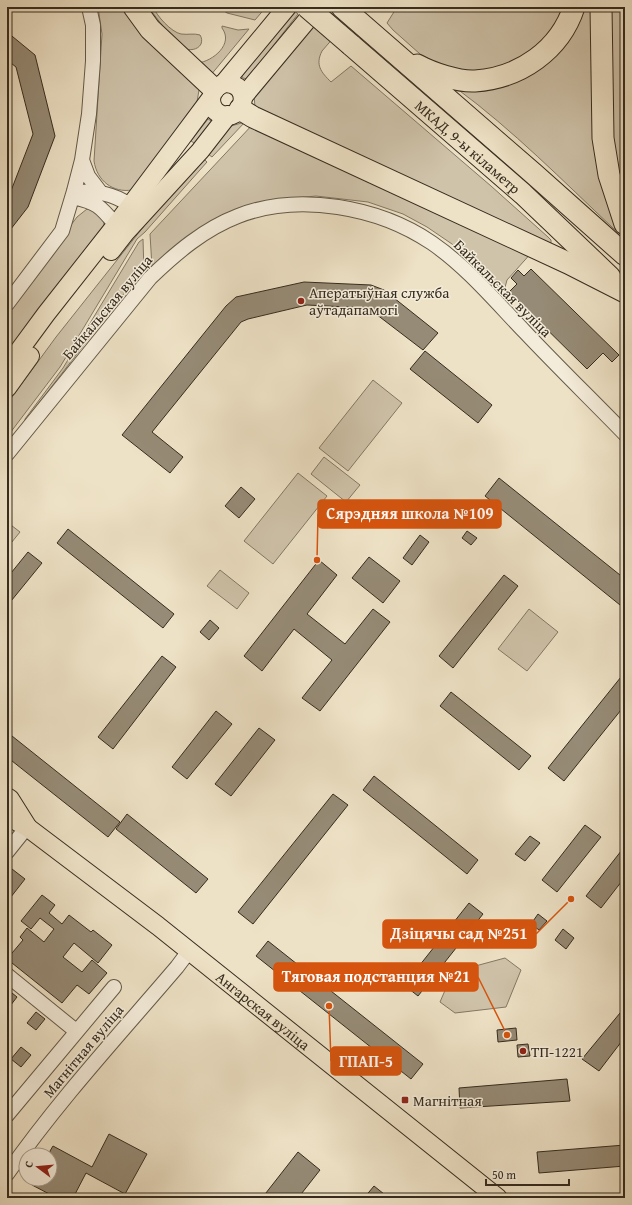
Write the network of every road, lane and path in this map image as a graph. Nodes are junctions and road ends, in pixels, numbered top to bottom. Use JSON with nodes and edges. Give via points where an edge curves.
{"nodes":[{"id":1,"x":89,"y":7,"type":"edge"},
{"id":2,"x":134,"y":7,"type":"edge"},
{"id":3,"x":286,"y":7,"type":"edge"},
{"id":4,"x":307,"y":7,"type":"edge"},
{"id":5,"x":318,"y":7,"type":"edge"},
{"id":6,"x":342,"y":7,"type":"edge"},
{"id":7,"x":574,"y":7,"type":"edge"},
{"id":8,"x":601,"y":7,"type":"edge"},
{"id":9,"x":395,"y":54,"type":"junction"},
{"id":10,"x":216,"y":90,"type":"junction"},
{"id":11,"x":237,"y":107,"type":"junction"},
{"id":12,"x":82,"y":160,"type":"junction"},
{"id":13,"x":101,"y":193,"type":"junction"},
{"id":14,"x":74,"y":194,"type":"junction"},
{"id":15,"x":130,"y":205,"type":"junction"},
{"id":16,"x":625,"y":224,"type":"edge"},
{"id":17,"x":121,"y":229,"type":"junction"},
{"id":18,"x":625,"y":255,"type":"edge"},
{"id":19,"x":625,"y":292,"type":"edge"},
{"id":20,"x":7,"y":304,"type":"edge"},
{"id":21,"x":7,"y":367,"type":"edge"},
{"id":22,"x":7,"y":388,"type":"edge"},
{"id":23,"x":625,"y":434,"type":"edge"},
{"id":24,"x":7,"y":454,"type":"edge"},
{"id":25,"x":7,"y":797,"type":"edge"},
{"id":26,"x":7,"y":816,"type":"edge"},
{"id":27,"x":27,"y":827,"type":"junction"},
{"id":28,"x":7,"y":852,"type":"edge"},
{"id":29,"x":189,"y":951,"type":"junction"},
{"id":30,"x":7,"y":975,"type":"edge"},
{"id":31,"x":114,"y":987,"type":"dead end"},
{"id":32,"x":76,"y":1031,"type":"junction"},
{"id":33,"x":8,"y":1112,"type":"edge"},
{"id":34,"x":7,"y":1174,"type":"edge"},
{"id":35,"x":498,"y":1198,"type":"edge"}],
"edges":[{"from":1,"to":12,"type":"street","via":[[93,25],[94,61]]},
{"from":2,"to":10,"type":"highway","via":[[150,29]]},
{"from":3,"to":10,"type":"main road"},
{"from":4,"to":19,"type":"highway","name":"МКАД, 9-ы кіламетр","bridge":true,"via":[[523,194]]},
{"from":5,"to":11,"type":"main road"},
{"from":6,"to":9,"type":"highway","name":"МКАД, 9-ы кіламетр"},
{"from":7,"to":9,"type":"highway","via":[[566,27],[551,47],[522,68],[502,76],[474,81],[439,75]]},
{"from":8,"to":16,"type":"highway","via":[[603,138],[609,175]]},
{"from":9,"to":18,"type":"highway","name":"МКАД, 9-ы кіламетр"},
{"from":10,"to":11,"type":"main road","via":[[234,84],[238,88]]},
{"from":10,"to":11,"type":"main road","via":[[214,109],[222,115]]},
{"from":10,"to":15,"type":"main road"},
{"from":11,"to":17,"type":"main road","via":[[200,151]]},
{"from":11,"to":19,"type":"highway","via":[[253,117]]},
{"from":12,"to":13,"type":"street","via":[[88,176]]},
{"from":12,"to":14,"type":"street"},
{"from":13,"to":14,"type":"street"},
{"from":13,"to":15,"type":"street","via":[[118,197]]},
{"from":14,"to":17,"type":"street","via":[[101,208]]},
{"from":14,"to":20,"type":"street","via":[[62,231]]},
{"from":15,"to":17,"type":"main road"},
{"from":17,"to":21,"type":"main road","via":[[51,308]]},
{"from":17,"to":22,"type":"main road"},
{"from":23,"to":24,"type":"street","name":"Байкальская вуліца","via":[[491,296],[454,260],[432,243],[406,227],[376,216],[350,209],[289,204],[238,216],[199,237],[172,257],[150,278]]},
{"from":25,"to":27,"type":"main road","name":"Ангарская вуліца"},
{"from":26,"to":27,"type":"main road","name":"Ангарская вуліца"},
{"from":27,"to":28,"type":"street"},
{"from":27,"to":29,"type":"main road","name":"Ангарская вуліца"},
{"from":29,"to":34,"type":"street","name":"Магнітная вуліца","via":[[88,1070]]},
{"from":29,"to":35,"type":"main road","name":"Ангарская вуліца"},
{"from":30,"to":32,"type":"street"},
{"from":31,"to":32,"type":"street","name":"Магнітная вуліца"},
{"from":32,"to":33,"type":"street","name":"Магнітная вуліца"}]}
